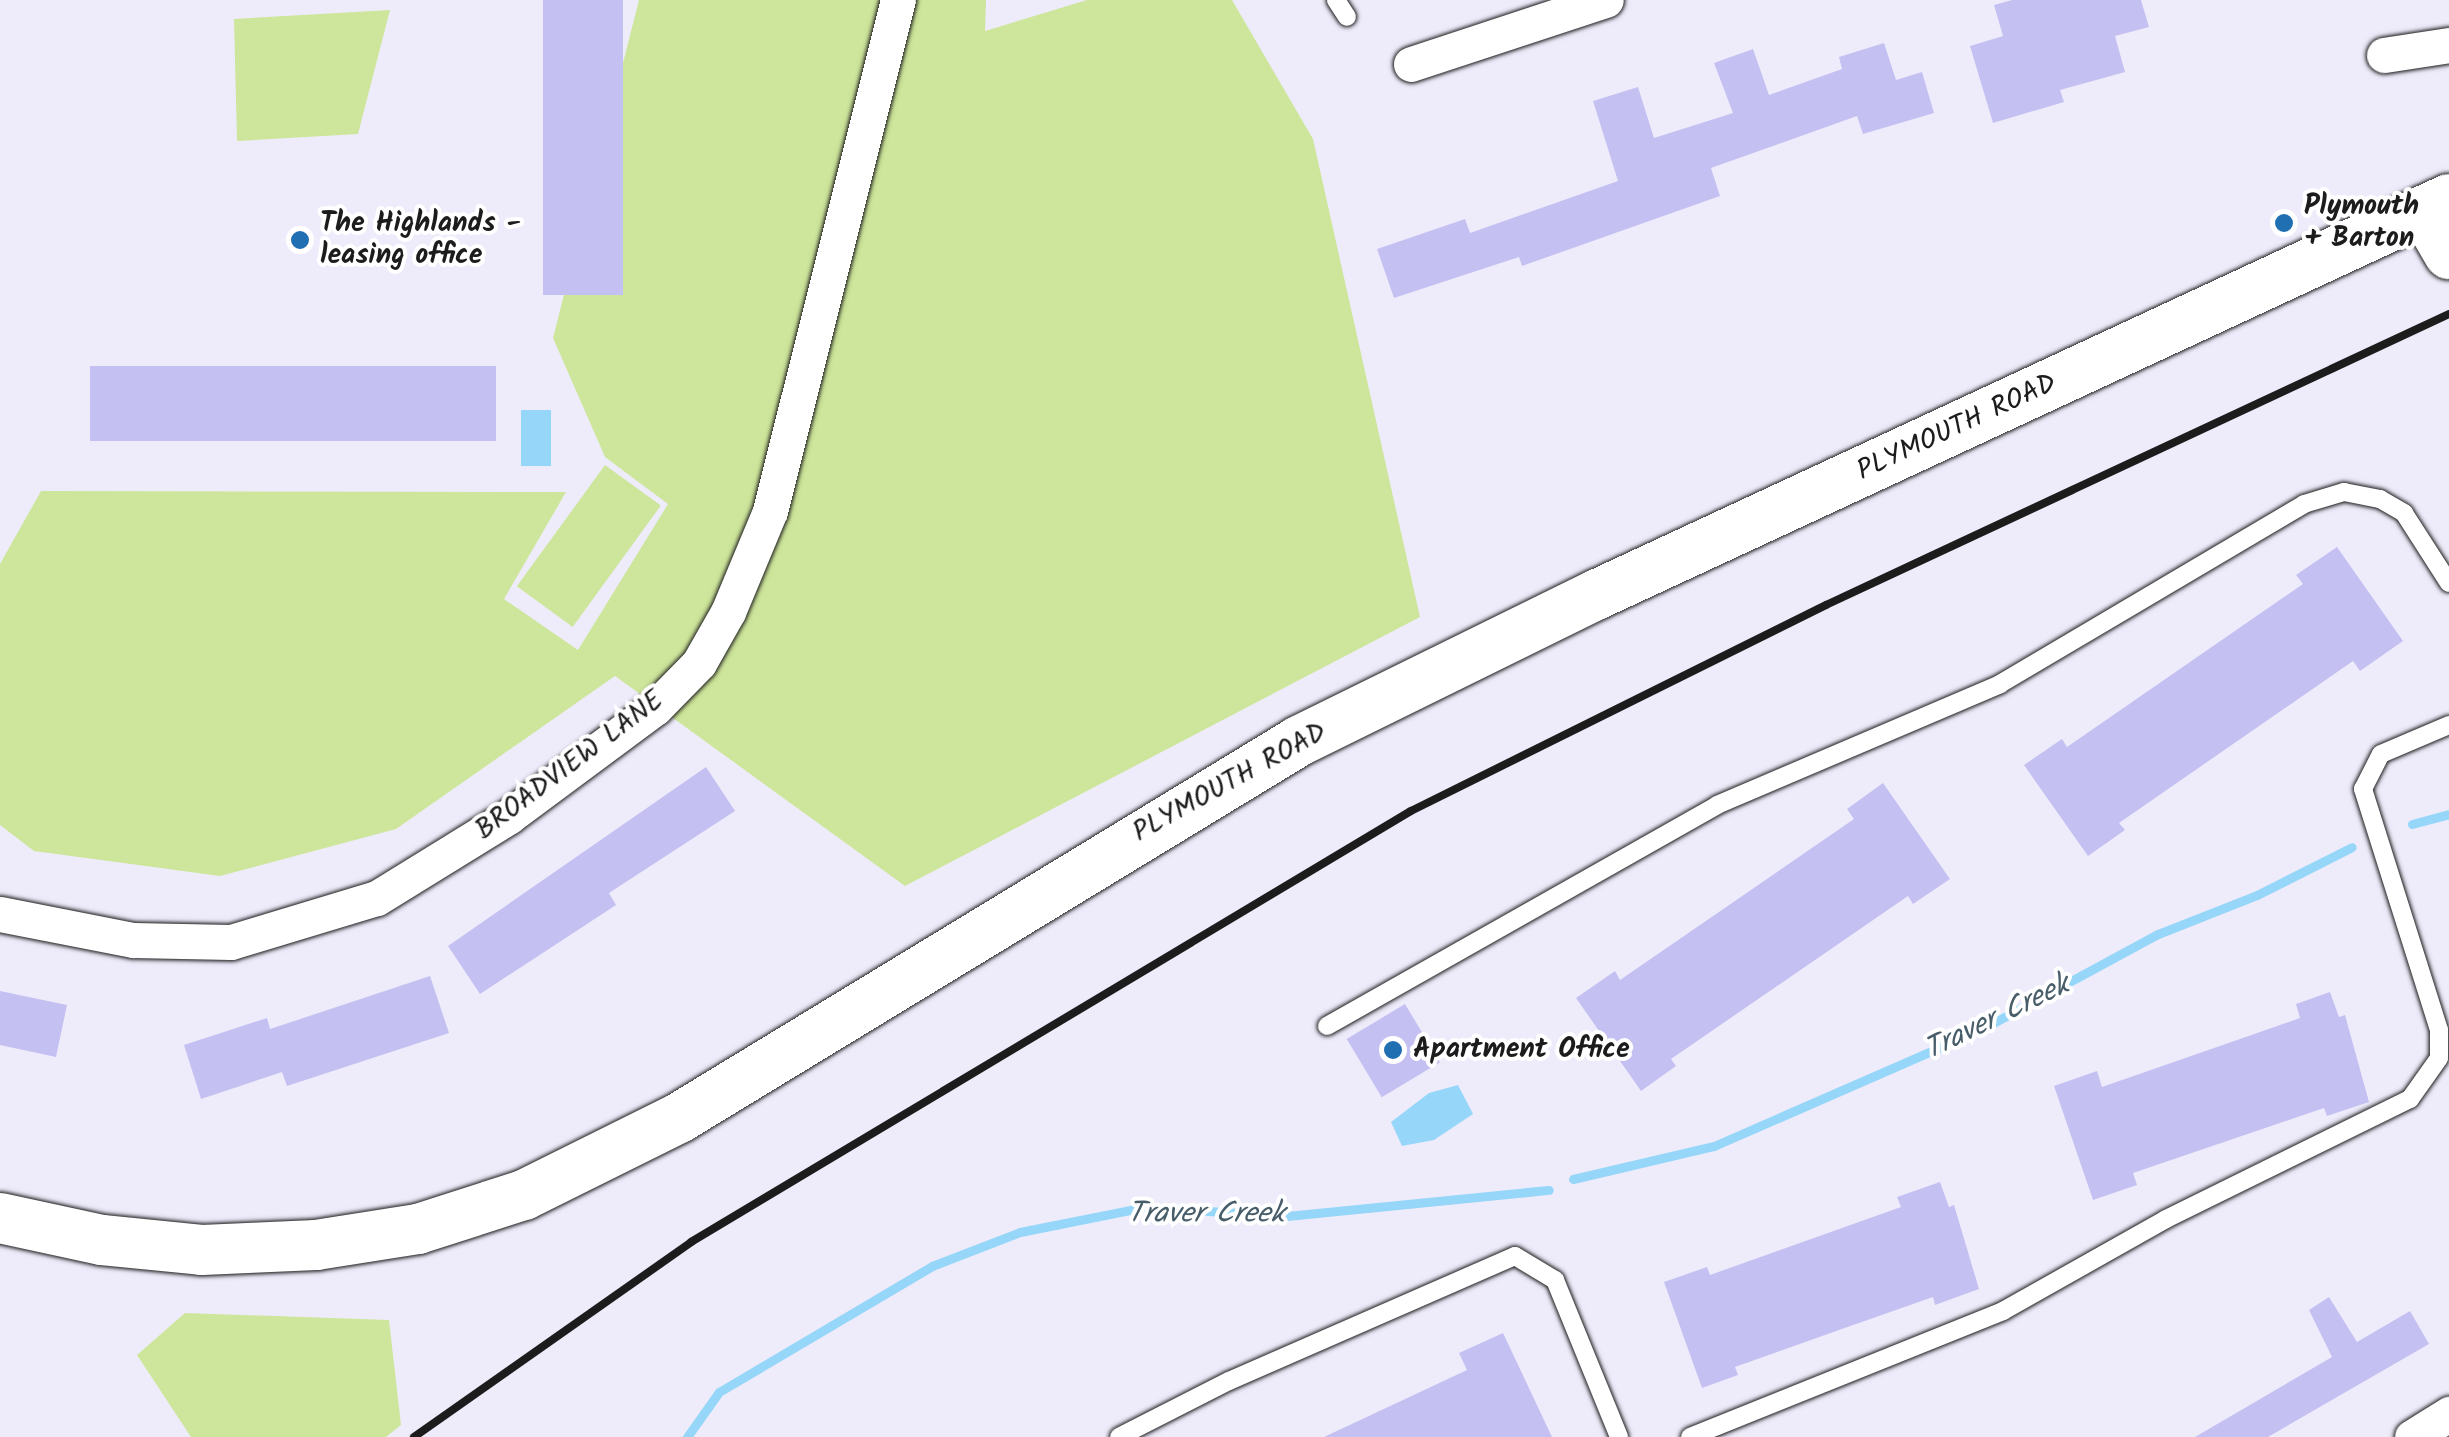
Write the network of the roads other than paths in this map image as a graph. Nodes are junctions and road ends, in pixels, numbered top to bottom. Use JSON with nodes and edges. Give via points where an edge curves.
{"nodes":[{"id":1,"x":898,"y":0,"type":"edge"},
{"id":2,"x":1336,"y":0,"type":"edge"},
{"id":3,"x":1606,"y":0,"type":"edge"},
{"id":4,"x":1348,"y":18,"type":"dead end"},
{"id":5,"x":2449,"y":45,"type":"edge"},
{"id":6,"x":2384,"y":56,"type":"dead end"},
{"id":7,"x":1412,"y":64,"type":"dead end"},
{"id":8,"x":2437,"y":205,"type":"edge"},
{"id":9,"x":2449,"y":254,"type":"edge"},
{"id":10,"x":2449,"y":582,"type":"edge"},
{"id":11,"x":2449,"y":725,"type":"edge"},
{"id":12,"x":0,"y":914,"type":"edge"},
{"id":13,"x":1328,"y":1026,"type":"dead end"},
{"id":14,"x":0,"y":1218,"type":"edge"},
{"id":15,"x":2449,"y":1414,"type":"edge"},
{"id":16,"x":1119,"y":1437,"type":"edge"},
{"id":17,"x":1619,"y":1437,"type":"edge"},
{"id":18,"x":1690,"y":1437,"type":"edge"},
{"id":19,"x":2412,"y":1437,"type":"edge"}],
"edges":[{"from":1,"to":12,"type":"street","name":"BROADVIEW LANE","via":[[764,528],[698,663],[655,708],[508,818],[377,898],[232,942],[133,940]]},
{"from":2,"to":4,"type":"lane"},
{"from":3,"to":7,"type":"street"},
{"from":5,"to":6,"type":"street"},
{"from":8,"to":9,"type":"main road"},
{"from":8,"to":14,"type":"main road","name":"PLYMOUTH ROAD","via":[[1598,594],[1299,741],[679,1118],[524,1196],[366,1240],[278,1247],[202,1250],[102,1240]]},
{"from":10,"to":13,"type":"lane","via":[[2404,513],[2380,499],[2344,492],[2304,504],[2000,684],[1717,805],[1460,945]]},
{"from":11,"to":18,"type":"lane","via":[[2381,754],[2363,789],[2439,1030],[2432,1073],[2410,1099],[2166,1219],[2003,1311]]},
{"from":15,"to":19,"type":"street"},
{"from":16,"to":17,"type":"lane","via":[[1229,1381],[1515,1256],[1556,1280]]}]}
